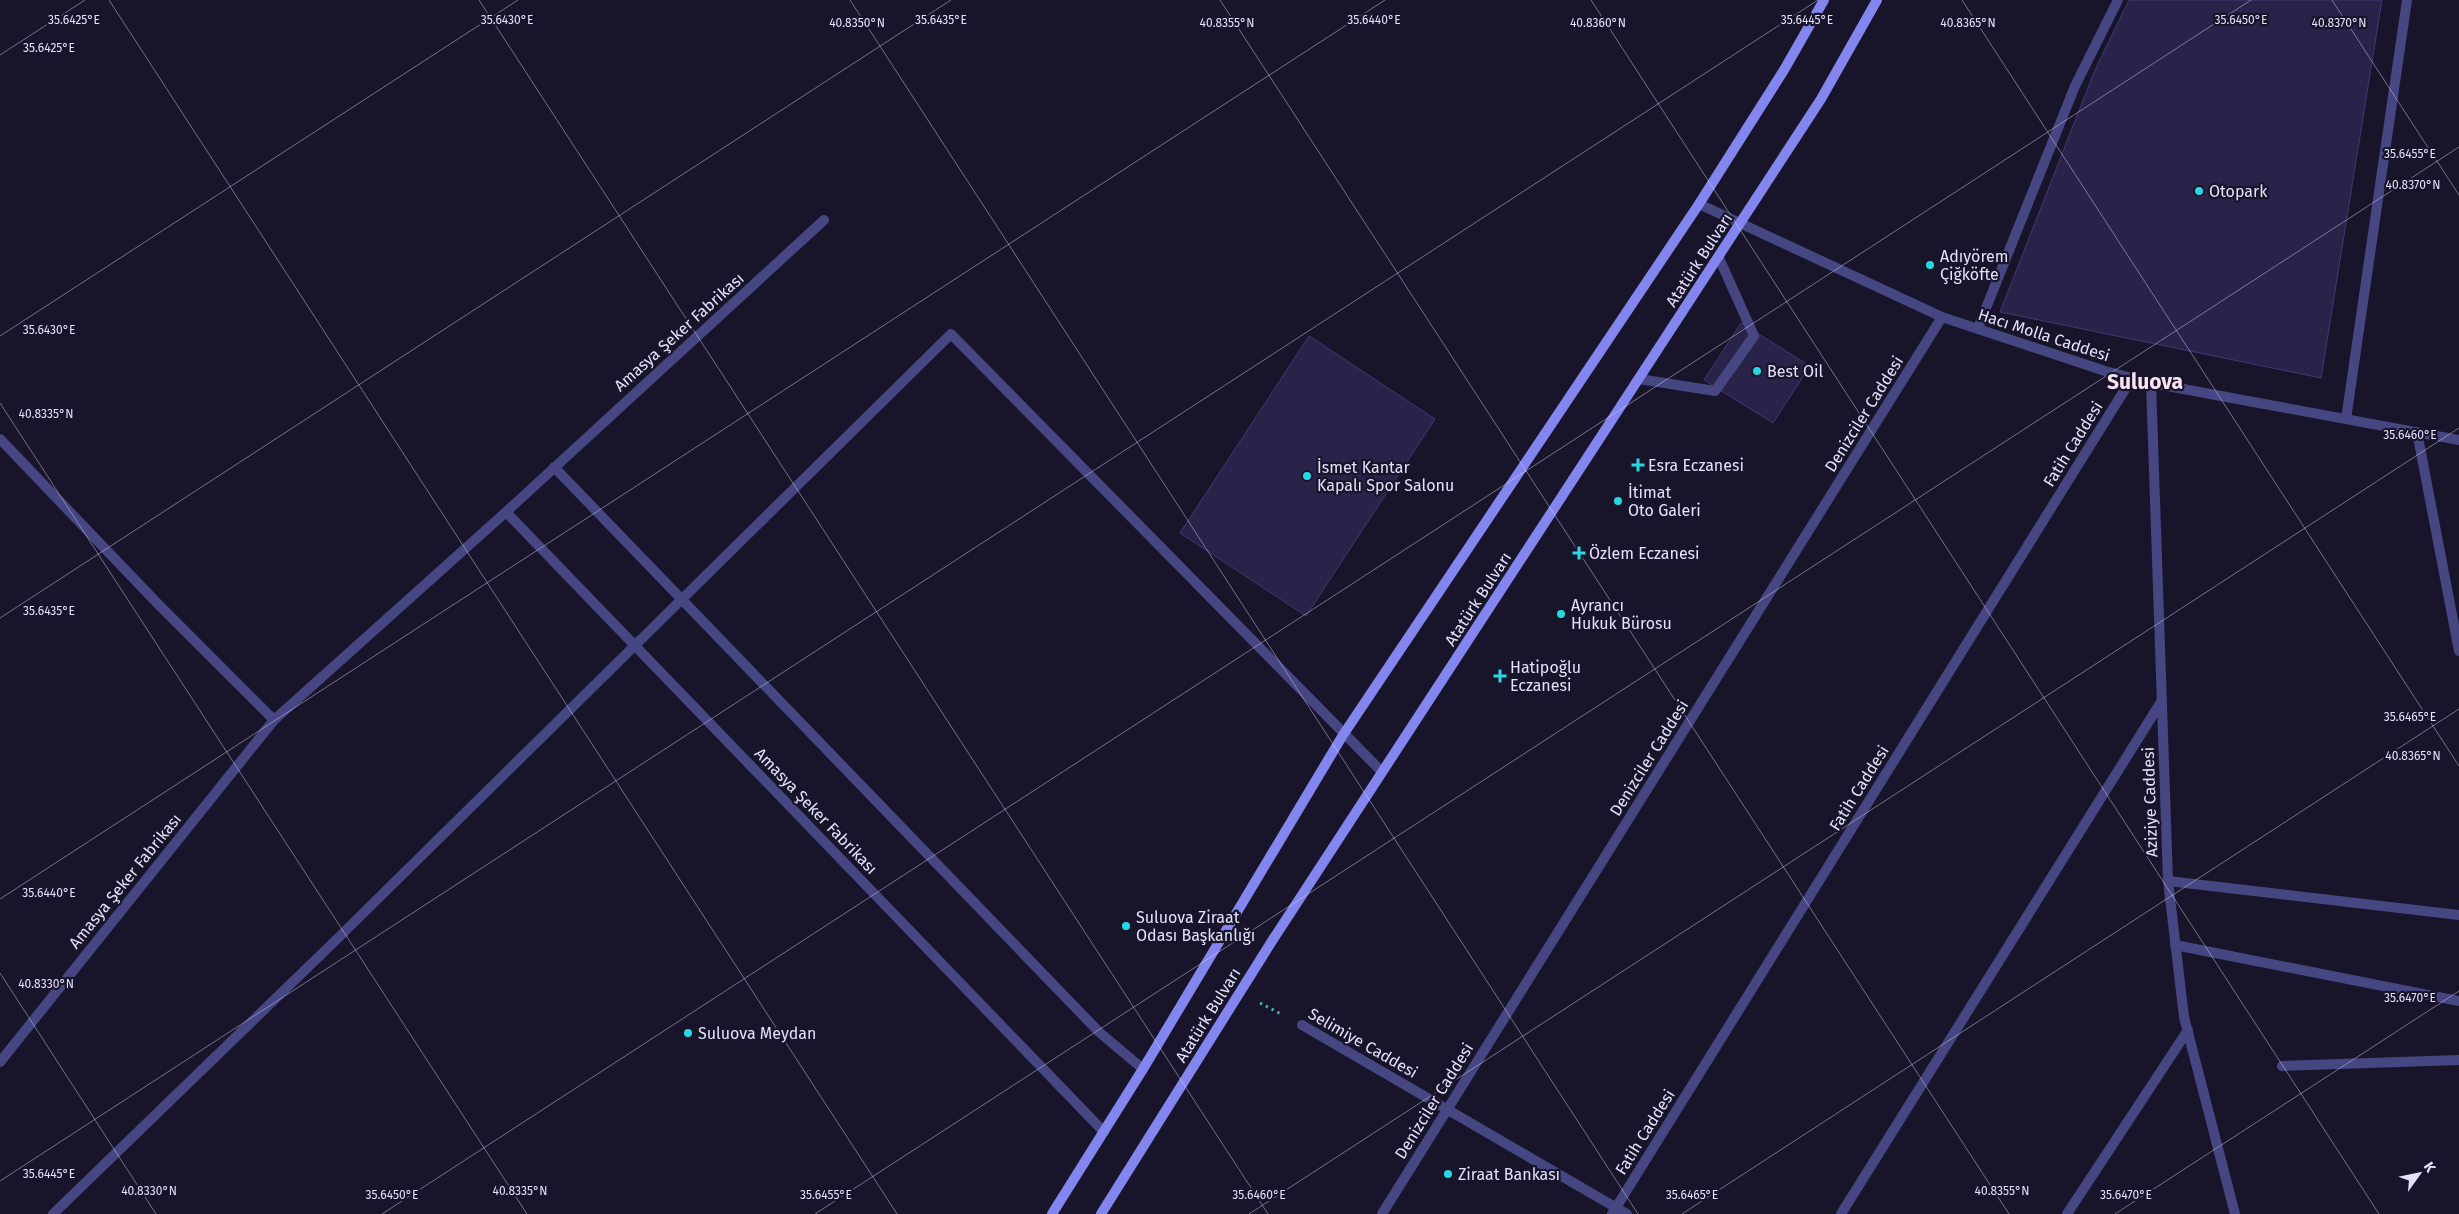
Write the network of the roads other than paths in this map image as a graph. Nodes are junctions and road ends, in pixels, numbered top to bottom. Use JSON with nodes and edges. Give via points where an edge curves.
{"nodes":[{"id":1,"x":1824,"y":0,"type":"edge"},
{"id":2,"x":1877,"y":0,"type":"edge"},
{"id":3,"x":2118,"y":0,"type":"edge"},
{"id":4,"x":2406,"y":0,"type":"edge"},
{"id":5,"x":1699,"y":204,"type":"junction"},
{"id":6,"x":824,"y":220,"type":"dead end"},
{"id":7,"x":1742,"y":222,"type":"junction"},
{"id":8,"x":1719,"y":258,"type":"junction"},
{"id":9,"x":1942,"y":317,"type":"junction"},
{"id":10,"x":1978,"y":328,"type":"junction"},
{"id":11,"x":2132,"y":378,"type":"junction"},
{"id":12,"x":1640,"y":379,"type":"junction"},
{"id":13,"x":2151,"y":383,"type":"junction"},
{"id":14,"x":2346,"y":419,"type":"junction"},
{"id":15,"x":2417,"y":432,"type":"junction"},
{"id":16,"x":0,"y":439,"type":"edge"},
{"id":17,"x":2459,"y":440,"type":"edge"},
{"id":18,"x":554,"y":467,"type":"junction"},
{"id":19,"x":506,"y":512,"type":"junction"},
{"id":20,"x":682,"y":599,"type":"junction"},
{"id":21,"x":635,"y":646,"type":"junction"},
{"id":22,"x":2459,"y":651,"type":"edge"},
{"id":23,"x":2162,"y":702,"type":"junction"},
{"id":24,"x":274,"y":720,"type":"junction"},
{"id":25,"x":1344,"y":735,"type":"junction"},
{"id":26,"x":1382,"y":772,"type":"junction"},
{"id":27,"x":2168,"y":881,"type":"junction"},
{"id":28,"x":2459,"y":915,"type":"edge"},
{"id":29,"x":2175,"y":945,"type":"junction"},
{"id":30,"x":2459,"y":1000,"type":"edge"},
{"id":31,"x":1302,"y":1025,"type":"road end"},
{"id":32,"x":2188,"y":1030,"type":"junction"},
{"id":33,"x":2459,"y":1060,"type":"edge"},
{"id":34,"x":0,"y":1062,"type":"edge"},
{"id":35,"x":2282,"y":1066,"type":"dead end"},
{"id":36,"x":1142,"y":1069,"type":"junction"},
{"id":37,"x":1448,"y":1108,"type":"junction"},
{"id":38,"x":1104,"y":1132,"type":"junction"},
{"id":39,"x":1614,"y":1211,"type":"edge"},
{"id":40,"x":54,"y":1214,"type":"edge"},
{"id":41,"x":1052,"y":1214,"type":"edge"},
{"id":42,"x":1102,"y":1214,"type":"edge"},
{"id":43,"x":1382,"y":1214,"type":"edge"},
{"id":44,"x":1627,"y":1214,"type":"edge"},
{"id":45,"x":1841,"y":1214,"type":"edge"},
{"id":46,"x":2068,"y":1214,"type":"edge"},
{"id":47,"x":2235,"y":1214,"type":"edge"}],
"edges":[{"from":1,"to":5,"type":"main road","name":"Atatürk Bulvarı"},
{"from":2,"to":7,"type":"main road","name":"Atatürk Bulvarı","via":[[1821,99]]},
{"from":3,"to":10,"type":"street","via":[[2075,86]]},
{"from":4,"to":14,"type":"street"},
{"from":5,"to":7,"type":"street","name":"Hacı Molla Caddesi"},
{"from":5,"to":25,"type":"main road","name":"Atatürk Bulvarı"},
{"from":6,"to":18,"type":"street","name":"Amasya Şeker Fabrikası"},
{"from":7,"to":8,"type":"main road","name":"Atatürk Bulvarı"},
{"from":7,"to":9,"type":"street","name":"Hacı Molla Caddesi"},
{"from":8,"to":12,"type":"main road","name":"Atatürk Bulvarı"},
{"from":8,"to":12,"type":"street","via":[[1754,336],[1715,390]]},
{"from":9,"to":10,"type":"street","name":"Hacı Molla Caddesi"},
{"from":9,"to":37,"type":"street","name":"Denizciler Caddesi"},
{"from":10,"to":11,"type":"street","name":"Hacı Molla Caddesi"},
{"from":11,"to":13,"type":"street","name":"Hacı Molla Caddesi"},
{"from":11,"to":39,"type":"street","name":"Fatih Caddesi"},
{"from":12,"to":26,"type":"main road","name":"Atatürk Bulvarı"},
{"from":13,"to":14,"type":"street","name":"Hacı Molla Caddesi"},
{"from":13,"to":23,"type":"street","name":"Aziziye Caddesi"},
{"from":14,"to":15,"type":"street","name":"Hacı Molla Caddesi"},
{"from":15,"to":17,"type":"street","name":"Hacı Molla Caddesi"},
{"from":15,"to":22,"type":"street"},
{"from":16,"to":24,"type":"street"},
{"from":18,"to":19,"type":"street","name":"Amasya Şeker Fabrikası"},
{"from":18,"to":20,"type":"street"},
{"from":19,"to":21,"type":"street","name":"Amasya Şeker Fabrikası"},
{"from":19,"to":24,"type":"street","name":"Amasya Şeker Fabrikası"},
{"from":20,"to":21,"type":"street"},
{"from":20,"to":25,"type":"street","via":[[951,334]]},
{"from":20,"to":36,"type":"street","via":[[1099,1032]]},
{"from":21,"to":38,"type":"street","name":"Amasya Şeker Fabrikası"},
{"from":21,"to":40,"type":"street"},
{"from":23,"to":27,"type":"street","name":"Aziziye Caddesi"},
{"from":23,"to":45,"type":"street"},
{"from":24,"to":34,"type":"street","name":"Amasya Şeker Fabrikası"},
{"from":25,"to":26,"type":"street"},
{"from":25,"to":36,"type":"main road","name":"Atatürk Bulvarı"},
{"from":26,"to":42,"type":"main road","name":"Atatürk Bulvarı","via":[[1239,992]]},
{"from":27,"to":28,"type":"street"},
{"from":27,"to":29,"type":"street","name":"Aziziye Caddesi"},
{"from":29,"to":30,"type":"street"},
{"from":29,"to":32,"type":"street","name":"Aziziye Caddesi"},
{"from":31,"to":37,"type":"street","name":"Selimiye Caddesi"},
{"from":32,"to":46,"type":"street"},
{"from":32,"to":47,"type":"street","name":"Aziziye Caddesi"},
{"from":33,"to":35,"type":"street"},
{"from":36,"to":38,"type":"main road","name":"Atatürk Bulvarı"},
{"from":37,"to":39,"type":"street","name":"Selimiye Caddesi"},
{"from":37,"to":43,"type":"street","name":"Denizciler Caddesi"},
{"from":38,"to":41,"type":"main road","name":"Atatürk Bulvarı"},
{"from":39,"to":44,"type":"street","name":"Selimiye Caddesi"}]}
